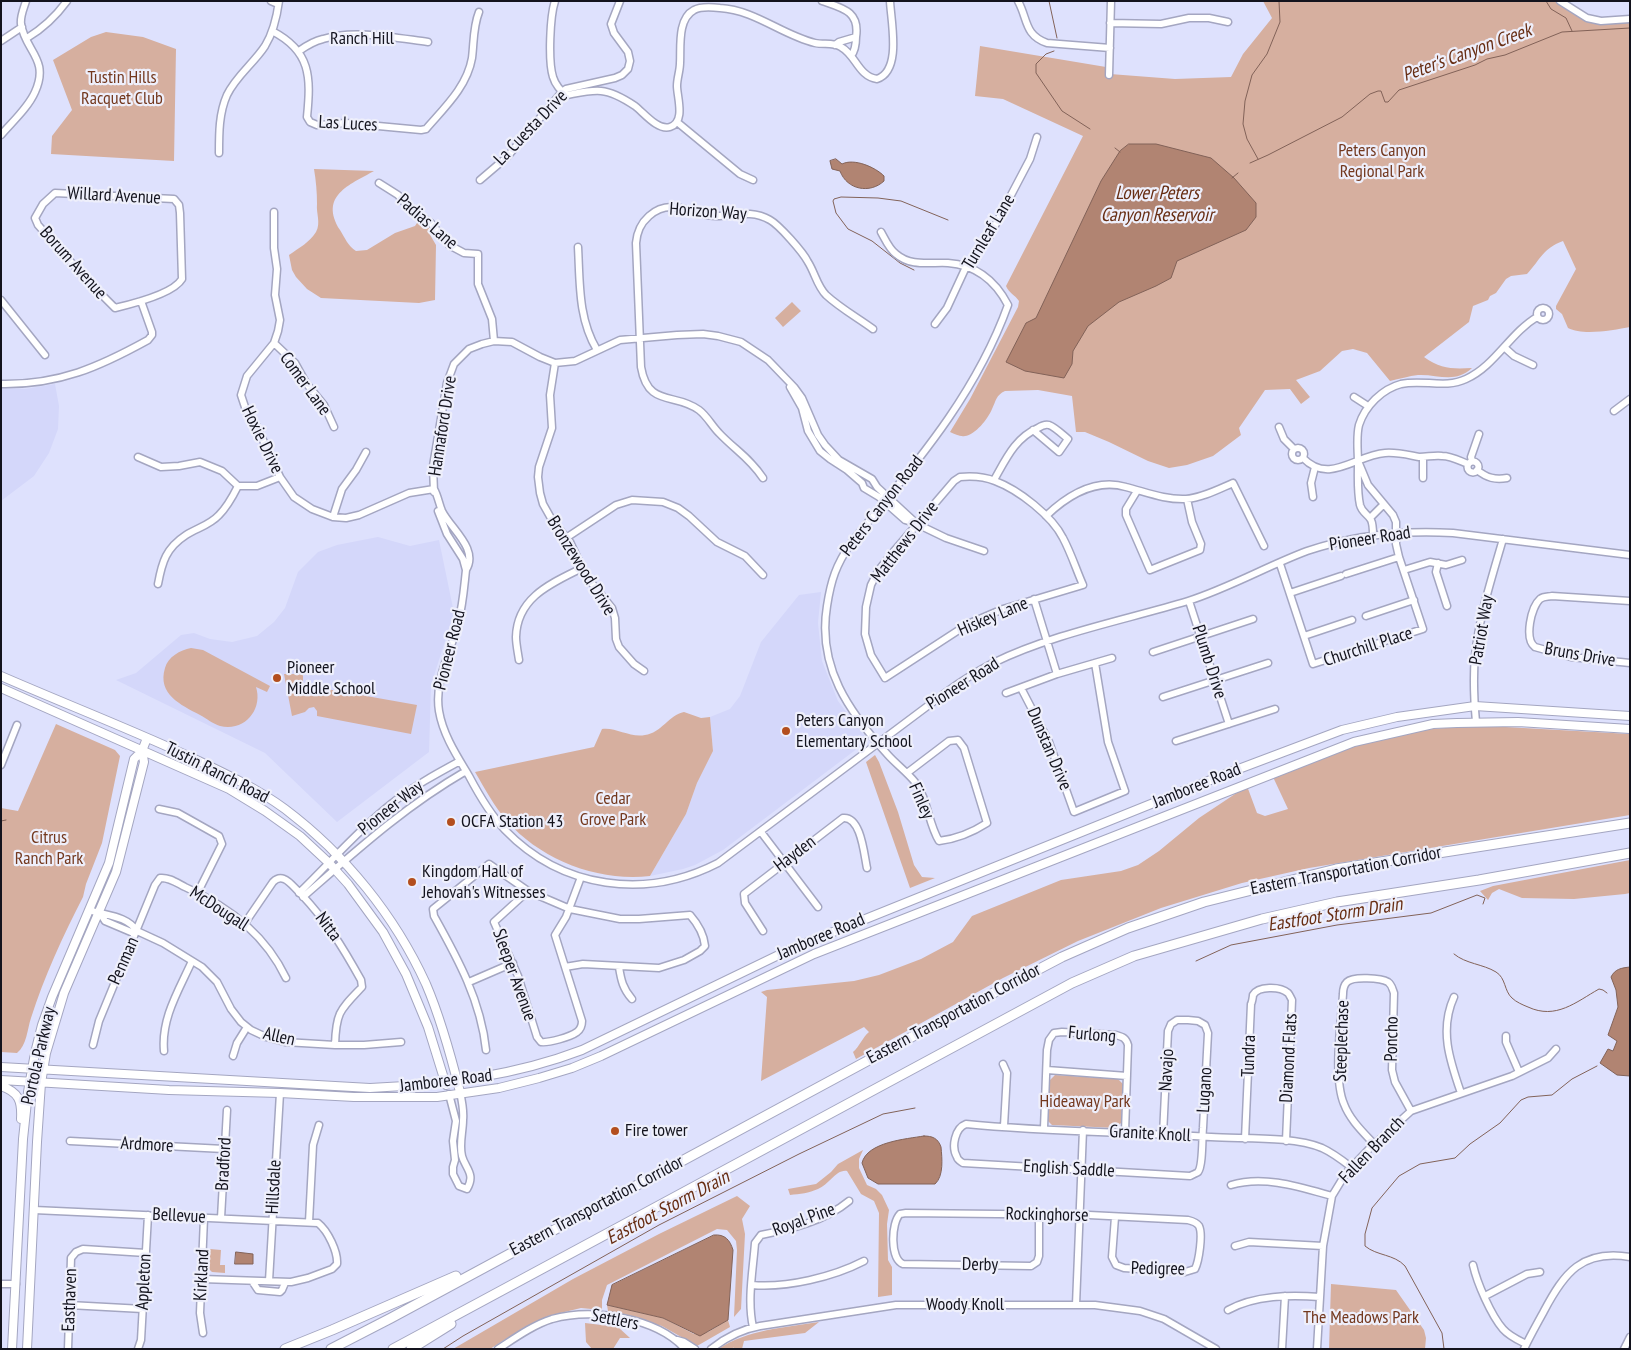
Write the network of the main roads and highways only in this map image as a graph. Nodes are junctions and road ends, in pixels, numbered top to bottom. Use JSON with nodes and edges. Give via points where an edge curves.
{"nodes":[{"id":1,"x":1,"y":676,"type":"edge"},
{"id":2,"x":1,"y":688,"type":"edge"},
{"id":3,"x":1630,"y":716,"type":"edge"},
{"id":4,"x":1630,"y":729,"type":"edge"},
{"id":5,"x":147,"y":738,"type":"junction"},
{"id":6,"x":142,"y":751,"type":"junction"},
{"id":7,"x":1630,"y":823,"type":"edge"},
{"id":8,"x":1630,"y":854,"type":"edge"},
{"id":9,"x":1,"y":1067,"type":"edge"},
{"id":10,"x":33,"y":1068,"type":"junction"},
{"id":11,"x":43,"y":1069,"type":"junction"},
{"id":12,"x":1,"y":1080,"type":"edge"},
{"id":13,"x":457,"y":1080,"type":"junction"},
{"id":14,"x":30,"y":1082,"type":"junction"},
{"id":15,"x":445,"y":1082,"type":"junction"},
{"id":16,"x":41,"y":1083,"type":"junction"},
{"id":17,"x":1,"y":1086,"type":"edge"},
{"id":18,"x":460,"y":1092,"type":"junction"},
{"id":19,"x":449,"y":1094,"type":"junction"},
{"id":20,"x":23,"y":1139,"type":"junction"},
{"id":21,"x":484,"y":1266,"type":"junction"},
{"id":22,"x":500,"y":1292,"type":"junction"},
{"id":23,"x":12,"y":1349,"type":"edge"},
{"id":24,"x":28,"y":1349,"type":"edge"},
{"id":25,"x":285,"y":1349,"type":"edge"},
{"id":26,"x":330,"y":1349,"type":"edge"},
{"id":27,"x":393,"y":1349,"type":"edge"},
{"id":28,"x":411,"y":1349,"type":"edge"}],
"edges":[{"from":1,"to":5,"type":"main road","name":"Tustin Ranch Road"},
{"from":2,"to":6,"type":"main road","name":"Tustin Ranch Road"},
{"from":3,"to":13,"type":"main road","name":"Jamboree Road","via":[[1475,706],[1398,717],[1342,730],[791,949],[582,1050],[525,1069]]},
{"from":4,"to":18,"type":"main road","name":"Jamboree Road","via":[[1518,722],[1433,724],[1354,742],[814,954],[572,1068],[499,1088]]},
{"from":5,"to":6,"type":"main road","name":"Portola Parkway"},
{"from":5,"to":13,"type":"main road","name":"Tustin Ranch Road","via":[[227,774],[262,794],[337,854],[380,907],[413,960],[426,985]]},
{"from":6,"to":10,"type":"main road","name":"Portola Parkway","via":[[134,759],[109,863],[42,1025]]},
{"from":6,"to":11,"type":"main road","name":"Portola Parkway","via":[[144,762],[116,872],[64,993]]},
{"from":6,"to":15,"type":"main road","name":"Tustin Ranch Road","via":[[229,789],[292,830],[329,863],[367,907],[406,974],[428,1026]]},
{"from":7,"to":21,"type":"highway","name":"Eastern Transportation Corridor","via":[[1336,869],[1204,902],[1128,928],[1062,957]]},
{"from":8,"to":22,"type":"highway","name":"Eastern Transportation Corridor","via":[[1337,902],[1262,919],[1134,956],[1072,983]]},
{"from":9,"to":10,"type":"main road","name":"Jamboree Road"},
{"from":10,"to":11,"type":"main road","name":"Jamboree Road"},
{"from":10,"to":14,"type":"main road","name":"Portola Parkway"},
{"from":11,"to":15,"type":"main road","name":"Jamboree Road","via":[[370,1088]]},
{"from":11,"to":16,"type":"main road","name":"Portola Parkway"},
{"from":12,"to":14,"type":"main road","name":"Jamboree Road"},
{"from":13,"to":15,"type":"main road","name":"Jamboree Road"},
{"from":13,"to":18,"type":"main road","name":"Tustin Ranch Road"},
{"from":14,"to":16,"type":"main road","name":"Jamboree Road"},
{"from":14,"to":20,"type":"main road","name":"Portola Parkway"},
{"from":15,"to":19,"type":"main road","name":"Tustin Ranch Road"},
{"from":16,"to":19,"type":"main road","name":"Jamboree Road","via":[[363,1097],[437,1097]]},
{"from":16,"to":24,"type":"main road","name":"Portola Parkway"},
{"from":17,"to":20,"type":"main road","via":[[13,1091],[19,1099]]},
{"from":18,"to":19,"type":"main road","name":"Jamboree Road"},
{"from":20,"to":23,"type":"main road","name":"Portola Parkway"},
{"from":21,"to":25,"type":"highway"},
{"from":21,"to":26,"type":"highway","name":"Eastern Transportation Corridor"},
{"from":22,"to":27,"type":"highway","name":"Eastern Transportation Corridor"},
{"from":22,"to":28,"type":"highway"}]}
